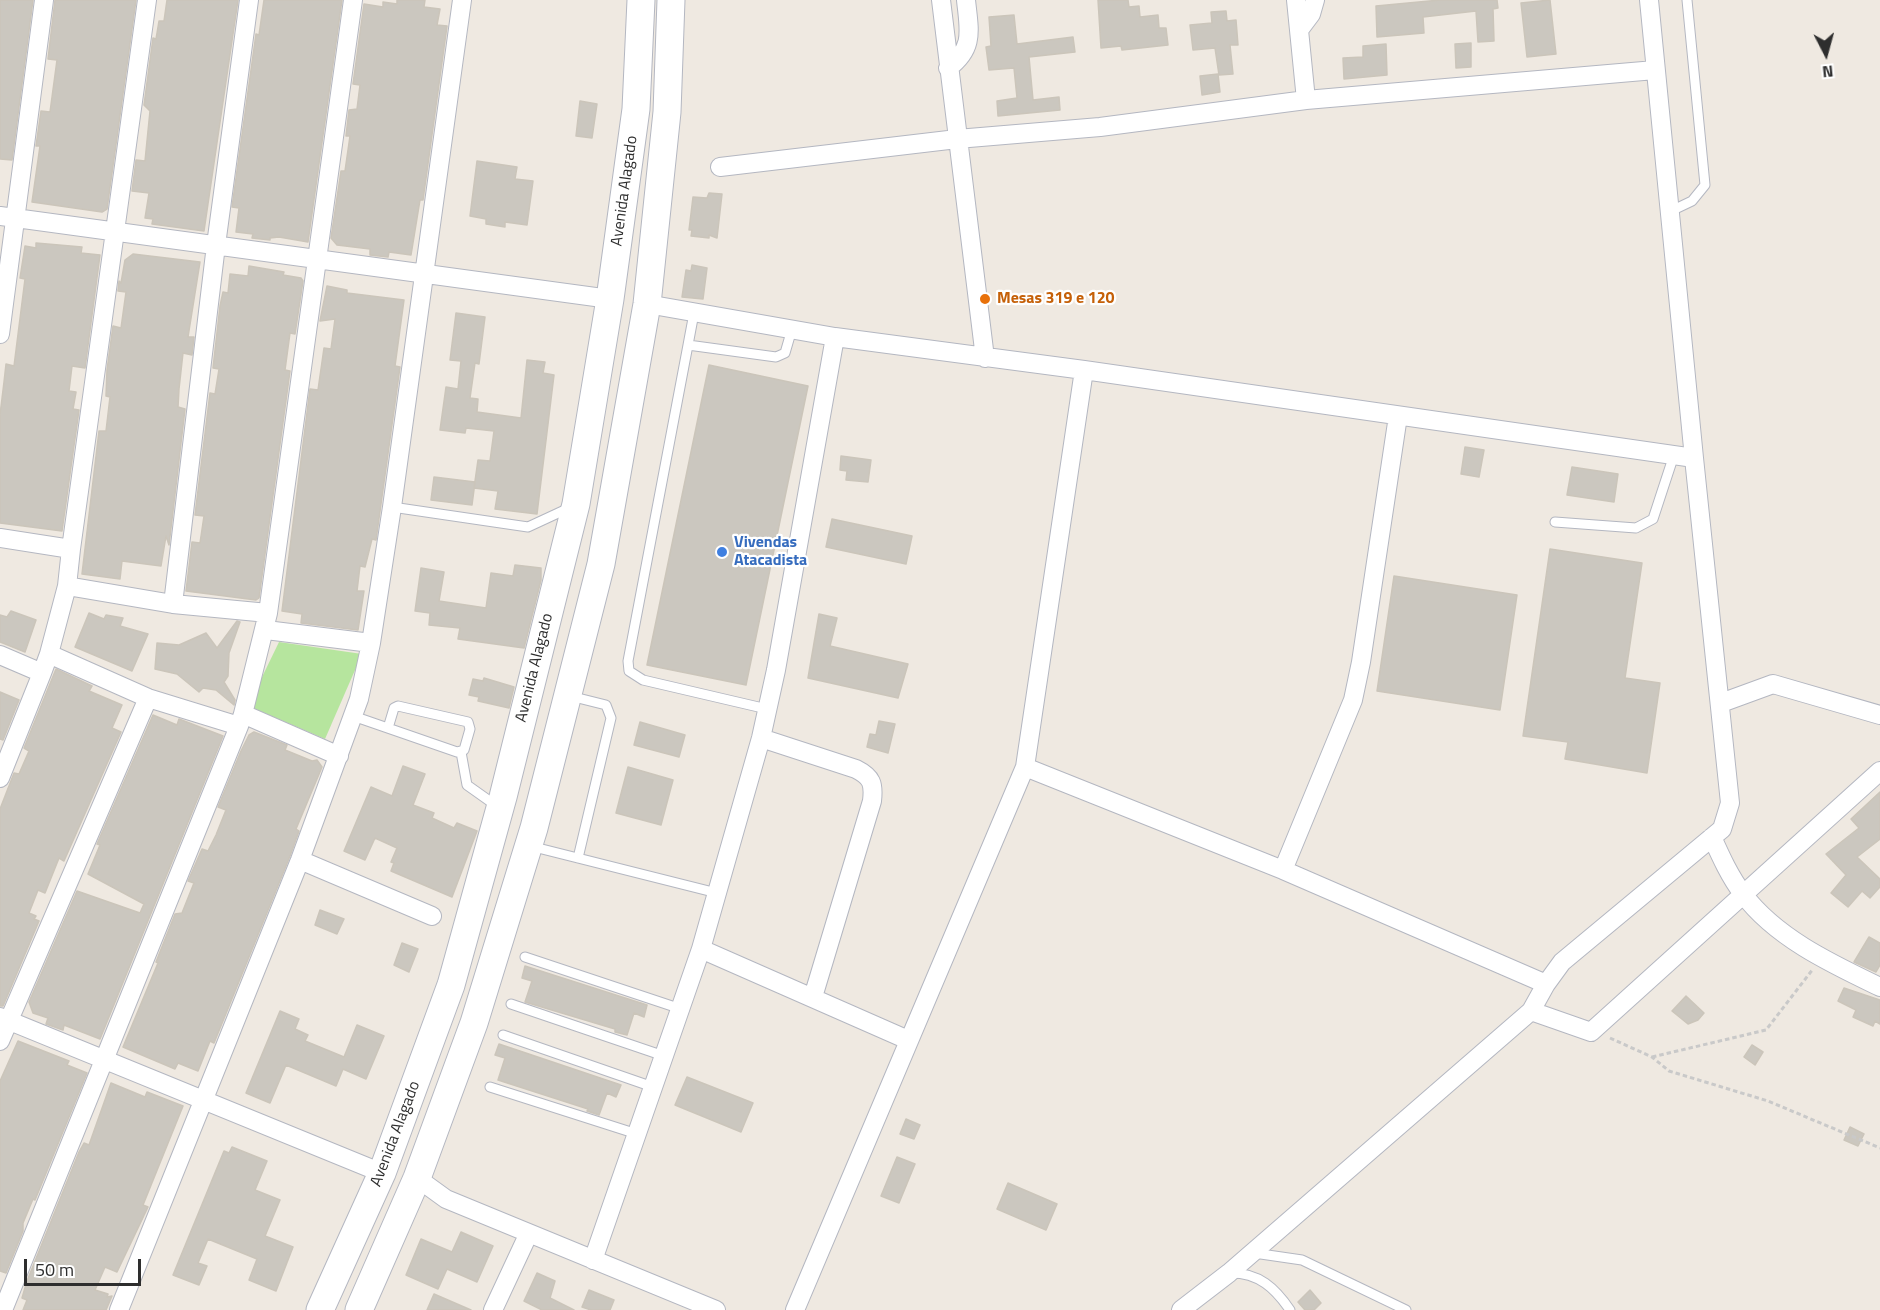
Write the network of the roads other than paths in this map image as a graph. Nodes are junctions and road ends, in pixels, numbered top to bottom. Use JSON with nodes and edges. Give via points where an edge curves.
{"nodes":[{"id":1,"x":44,"y":0,"type":"edge"},
{"id":2,"x":147,"y":0,"type":"edge"},
{"id":3,"x":249,"y":0,"type":"edge"},
{"id":4,"x":353,"y":0,"type":"edge"},
{"id":5,"x":462,"y":0,"type":"edge"},
{"id":6,"x":641,"y":0,"type":"edge"},
{"id":7,"x":671,"y":0,"type":"edge"},
{"id":8,"x":941,"y":0,"type":"edge"},
{"id":9,"x":966,"y":0,"type":"edge"},
{"id":10,"x":1296,"y":0,"type":"edge"},
{"id":11,"x":1315,"y":0,"type":"edge"},
{"id":12,"x":1649,"y":0,"type":"edge"},
{"id":13,"x":1687,"y":0,"type":"edge"},
{"id":14,"x":1299,"y":30,"type":"junction"},
{"id":15,"x":948,"y":68,"type":"junction"},
{"id":16,"x":1655,"y":70,"type":"junction"},
{"id":17,"x":635,"y":98,"type":"junction"},
{"id":18,"x":667,"y":100,"type":"junction"},
{"id":19,"x":1306,"y":100,"type":"junction"},
{"id":20,"x":957,"y":139,"type":"junction"},
{"id":21,"x":720,"y":167,"type":"dead end"},
{"id":22,"x":1671,"y":211,"type":"junction"},
{"id":23,"x":8,"y":217,"type":"edge"},
{"id":24,"x":115,"y":232,"type":"junction"},
{"id":25,"x":216,"y":245,"type":"junction"},
{"id":26,"x":318,"y":260,"type":"junction"},
{"id":27,"x":425,"y":275,"type":"junction"},
{"id":28,"x":610,"y":299,"type":"junction"},
{"id":29,"x":648,"y":304,"type":"junction"},
{"id":30,"x":694,"y":313,"type":"junction"},
{"id":31,"x":792,"y":329,"type":"junction"},
{"id":32,"x":0,"y":334,"type":"edge"},
{"id":33,"x":835,"y":337,"type":"junction"},
{"id":34,"x":688,"y":345,"type":"junction"},
{"id":35,"x":985,"y":358,"type":"junction"},
{"id":36,"x":1084,"y":370,"type":"junction"},
{"id":37,"x":1398,"y":416,"type":"junction"},
{"id":38,"x":1674,"y":455,"type":"junction"},
{"id":39,"x":1694,"y":458,"type":"junction"},
{"id":40,"x":576,"y":504,"type":"junction"},
{"id":41,"x":392,"y":507,"type":"junction"},
{"id":42,"x":1556,"y":522,"type":"dead end"},
{"id":43,"x":0,"y":538,"type":"edge"},
{"id":44,"x":71,"y":549,"type":"junction"},
{"id":45,"x":67,"y":586,"type":"junction"},
{"id":46,"x":173,"y":604,"type":"junction"},
{"id":47,"x":267,"y":621,"type":"junction"},
{"id":48,"x":371,"y":643,"type":"junction"},
{"id":49,"x":49,"y":654,"type":"junction"},
{"id":50,"x":0,"y":655,"type":"edge"},
{"id":51,"x":42,"y":673,"type":"junction"},
{"id":52,"x":568,"y":696,"type":"junction"},
{"id":53,"x":148,"y":698,"type":"junction"},
{"id":54,"x":1721,"y":703,"type":"junction"},
{"id":55,"x":767,"y":709,"type":"junction"},
{"id":56,"x":1880,"y":715,"type":"edge"},
{"id":57,"x":353,"y":716,"type":"junction"},
{"id":58,"x":241,"y":720,"type":"junction"},
{"id":59,"x":388,"y":728,"type":"junction"},
{"id":60,"x":761,"y":738,"type":"junction"},
{"id":61,"x":461,"y":752,"type":"junction"},
{"id":62,"x":339,"y":756,"type":"junction"},
{"id":63,"x":1025,"y":767,"type":"junction"},
{"id":64,"x":1880,"y":771,"type":"edge"},
{"id":65,"x":0,"y":778,"type":"edge"},
{"id":66,"x":500,"y":808,"type":"junction"},
{"id":67,"x":1712,"y":837,"type":"junction"},
{"id":68,"x":528,"y":845,"type":"junction"},
{"id":69,"x":578,"y":858,"type":"junction"},
{"id":70,"x":300,"y":860,"type":"junction"},
{"id":71,"x":1283,"y":870,"type":"junction"},
{"id":72,"x":717,"y":893,"type":"junction"},
{"id":73,"x":1744,"y":896,"type":"junction"},
{"id":74,"x":432,"y":916,"type":"dead end"},
{"id":75,"x":701,"y":949,"type":"junction"},
{"id":76,"x":525,"y":957,"type":"dead end"},
{"id":77,"x":1546,"y":984,"type":"junction"},
{"id":78,"x":1880,"y":987,"type":"edge"},
{"id":79,"x":813,"y":997,"type":"junction"},
{"id":80,"x":511,"y":1004,"type":"dead end"},
{"id":81,"x":681,"y":1009,"type":"junction"},
{"id":82,"x":1531,"y":1011,"type":"junction"},
{"id":83,"x":4,"y":1019,"type":"edge"},
{"id":84,"x":503,"y":1035,"type":"dead end"},
{"id":85,"x":908,"y":1040,"type":"junction"},
{"id":86,"x":0,"y":1041,"type":"edge"},
{"id":87,"x":664,"y":1056,"type":"junction"},
{"id":88,"x":104,"y":1059,"type":"junction"},
{"id":89,"x":490,"y":1087,"type":"dead end"},
{"id":90,"x":653,"y":1087,"type":"junction"},
{"id":91,"x":203,"y":1101,"type":"junction"},
{"id":92,"x":637,"y":1134,"type":"junction"},
{"id":93,"x":382,"y":1173,"type":"junction"},
{"id":94,"x":412,"y":1188,"type":"junction"},
{"id":95,"x":528,"y":1235,"type":"junction"},
{"id":96,"x":1251,"y":1253,"type":"junction"},
{"id":97,"x":593,"y":1260,"type":"junction"},
{"id":98,"x":1229,"y":1273,"type":"junction"},
{"id":99,"x":3,"y":1310,"type":"edge"},
{"id":100,"x":119,"y":1310,"type":"edge"},
{"id":101,"x":320,"y":1310,"type":"edge"},
{"id":102,"x":359,"y":1310,"type":"edge"},
{"id":103,"x":493,"y":1310,"type":"edge"},
{"id":104,"x":716,"y":1310,"type":"edge"},
{"id":105,"x":795,"y":1310,"type":"edge"},
{"id":106,"x":1181,"y":1310,"type":"edge"},
{"id":107,"x":1290,"y":1310,"type":"edge"},
{"id":108,"x":1406,"y":1310,"type":"edge"}],
"edges":[{"from":1,"to":23,"type":"street"},
{"from":2,"to":24,"type":"street"},
{"from":3,"to":25,"type":"street"},
{"from":4,"to":26,"type":"street"},
{"from":5,"to":27,"type":"street"},
{"from":6,"to":17,"type":"main road","name":"Avenida Alagado"},
{"from":7,"to":18,"type":"main road","name":"Avenida Alagado"},
{"from":8,"to":15,"type":"street"},
{"from":9,"to":15,"type":"street","via":[[968,46]]},
{"from":10,"to":14,"type":"street"},
{"from":11,"to":14,"type":"street","via":[[1311,14]]},
{"from":12,"to":16,"type":"street"},
{"from":13,"to":22,"type":"lane","via":[[1705,185],[1692,201]]},
{"from":14,"to":19,"type":"street"},
{"from":15,"to":20,"type":"street"},
{"from":16,"to":19,"type":"street"},
{"from":16,"to":22,"type":"street"},
{"from":17,"to":18,"type":"main road"},
{"from":17,"to":28,"type":"main road","name":"Avenida Alagado"},
{"from":18,"to":29,"type":"main road","name":"Avenida Alagado"},
{"from":19,"to":20,"type":"street","via":[[1100,127]]},
{"from":20,"to":21,"type":"street"},
{"from":20,"to":35,"type":"street"},
{"from":22,"to":39,"type":"street"},
{"from":23,"to":24,"type":"street"},
{"from":23,"to":32,"type":"street"},
{"from":24,"to":25,"type":"street"},
{"from":24,"to":44,"type":"street"},
{"from":25,"to":26,"type":"street"},
{"from":25,"to":46,"type":"street"},
{"from":26,"to":27,"type":"street"},
{"from":26,"to":47,"type":"street"},
{"from":27,"to":28,"type":"street"},
{"from":27,"to":41,"type":"street"},
{"from":28,"to":40,"type":"main road","name":"Avenida Alagado"},
{"from":29,"to":30,"type":"street"},
{"from":29,"to":52,"type":"main road","name":"Avenida Alagado","via":[[601,564]]},
{"from":30,"to":31,"type":"street"},
{"from":30,"to":34,"type":"lane"},
{"from":31,"to":33,"type":"street"},
{"from":31,"to":34,"type":"lane","via":[[785,353],[776,357]]},
{"from":33,"to":35,"type":"street"},
{"from":33,"to":55,"type":"street"},
{"from":34,"to":55,"type":"lane","via":[[629,671],[643,680]]},
{"from":35,"to":36,"type":"street"},
{"from":36,"to":37,"type":"street"},
{"from":36,"to":63,"type":"street"},
{"from":37,"to":38,"type":"street"},
{"from":37,"to":71,"type":"street","via":[[1353,700]]},
{"from":38,"to":39,"type":"street"},
{"from":38,"to":42,"type":"lane","via":[[1653,519],[1645,526]]},
{"from":39,"to":54,"type":"street"},
{"from":40,"to":41,"type":"lane","via":[[528,527]]},
{"from":40,"to":66,"type":"main road","name":"Avenida Alagado"},
{"from":41,"to":48,"type":"street"},
{"from":43,"to":44,"type":"street"},
{"from":44,"to":45,"type":"street"},
{"from":45,"to":46,"type":"street"},
{"from":45,"to":49,"type":"street"},
{"from":46,"to":47,"type":"street"},
{"from":47,"to":48,"type":"street"},
{"from":47,"to":58,"type":"street"},
{"from":48,"to":57,"type":"street"},
{"from":49,"to":51,"type":"street"},
{"from":49,"to":53,"type":"street"},
{"from":50,"to":51,"type":"street"},
{"from":51,"to":65,"type":"street"},
{"from":52,"to":68,"type":"main road","name":"Avenida Alagado"},
{"from":52,"to":69,"type":"lane","via":[[606,705],[611,718]]},
{"from":53,"to":58,"type":"street"},
{"from":53,"to":83,"type":"street"},
{"from":54,"to":56,"type":"street","via":[[1773,684]]},
{"from":54,"to":67,"type":"street","via":[[1730,803],[1722,829]]},
{"from":55,"to":60,"type":"street"},
{"from":57,"to":59,"type":"lane"},
{"from":57,"to":62,"type":"street"},
{"from":58,"to":62,"type":"street"},
{"from":58,"to":88,"type":"street"},
{"from":59,"to":61,"type":"lane"},
{"from":59,"to":61,"type":"lane","via":[[398,706],[468,722],[470,729]]},
{"from":60,"to":72,"type":"street"},
{"from":60,"to":79,"type":"street","via":[[856,769],[868,775],[873,786],[872,801]]},
{"from":61,"to":66,"type":"lane","via":[[467,785]]},
{"from":62,"to":70,"type":"street"},
{"from":63,"to":71,"type":"street"},
{"from":63,"to":85,"type":"street"},
{"from":64,"to":73,"type":"street"},
{"from":66,"to":93,"type":"main road","name":"Avenida Alagado","via":[[451,985]]},
{"from":67,"to":73,"type":"street"},
{"from":67,"to":77,"type":"street","via":[[1562,963]]},
{"from":68,"to":69,"type":"lane"},
{"from":68,"to":94,"type":"main road","name":"Avenida Alagado","via":[[474,1023]]},
{"from":69,"to":72,"type":"lane"},
{"from":70,"to":74,"type":"street"},
{"from":70,"to":91,"type":"street"},
{"from":71,"to":77,"type":"street"},
{"from":72,"to":75,"type":"street"},
{"from":73,"to":78,"type":"street","via":[[1779,929],[1822,958]]},
{"from":73,"to":82,"type":"street","via":[[1591,1032]]},
{"from":75,"to":79,"type":"street"},
{"from":75,"to":81,"type":"street"},
{"from":76,"to":81,"type":"lane"},
{"from":77,"to":82,"type":"street"},
{"from":79,"to":85,"type":"street"},
{"from":80,"to":87,"type":"lane"},
{"from":81,"to":87,"type":"street"},
{"from":82,"to":96,"type":"street"},
{"from":83,"to":86,"type":"street"},
{"from":83,"to":88,"type":"street"},
{"from":84,"to":90,"type":"lane"},
{"from":85,"to":105,"type":"street"},
{"from":87,"to":90,"type":"street"},
{"from":88,"to":91,"type":"street"},
{"from":88,"to":99,"type":"street"},
{"from":89,"to":92,"type":"lane"},
{"from":90,"to":92,"type":"street"},
{"from":91,"to":93,"type":"street"},
{"from":91,"to":100,"type":"street"},
{"from":92,"to":97,"type":"street"},
{"from":93,"to":101,"type":"main road","name":"Avenida Alagado"},
{"from":94,"to":95,"type":"street"},
{"from":94,"to":102,"type":"main road","name":"Avenida Alagado"},
{"from":95,"to":97,"type":"street"},
{"from":95,"to":103,"type":"street"},
{"from":96,"to":98,"type":"street"},
{"from":96,"to":108,"type":"lane","via":[[1302,1260]]},
{"from":97,"to":104,"type":"street"},
{"from":98,"to":106,"type":"street"},
{"from":98,"to":107,"type":"lane","via":[[1243,1273],[1266,1282]]}]}
